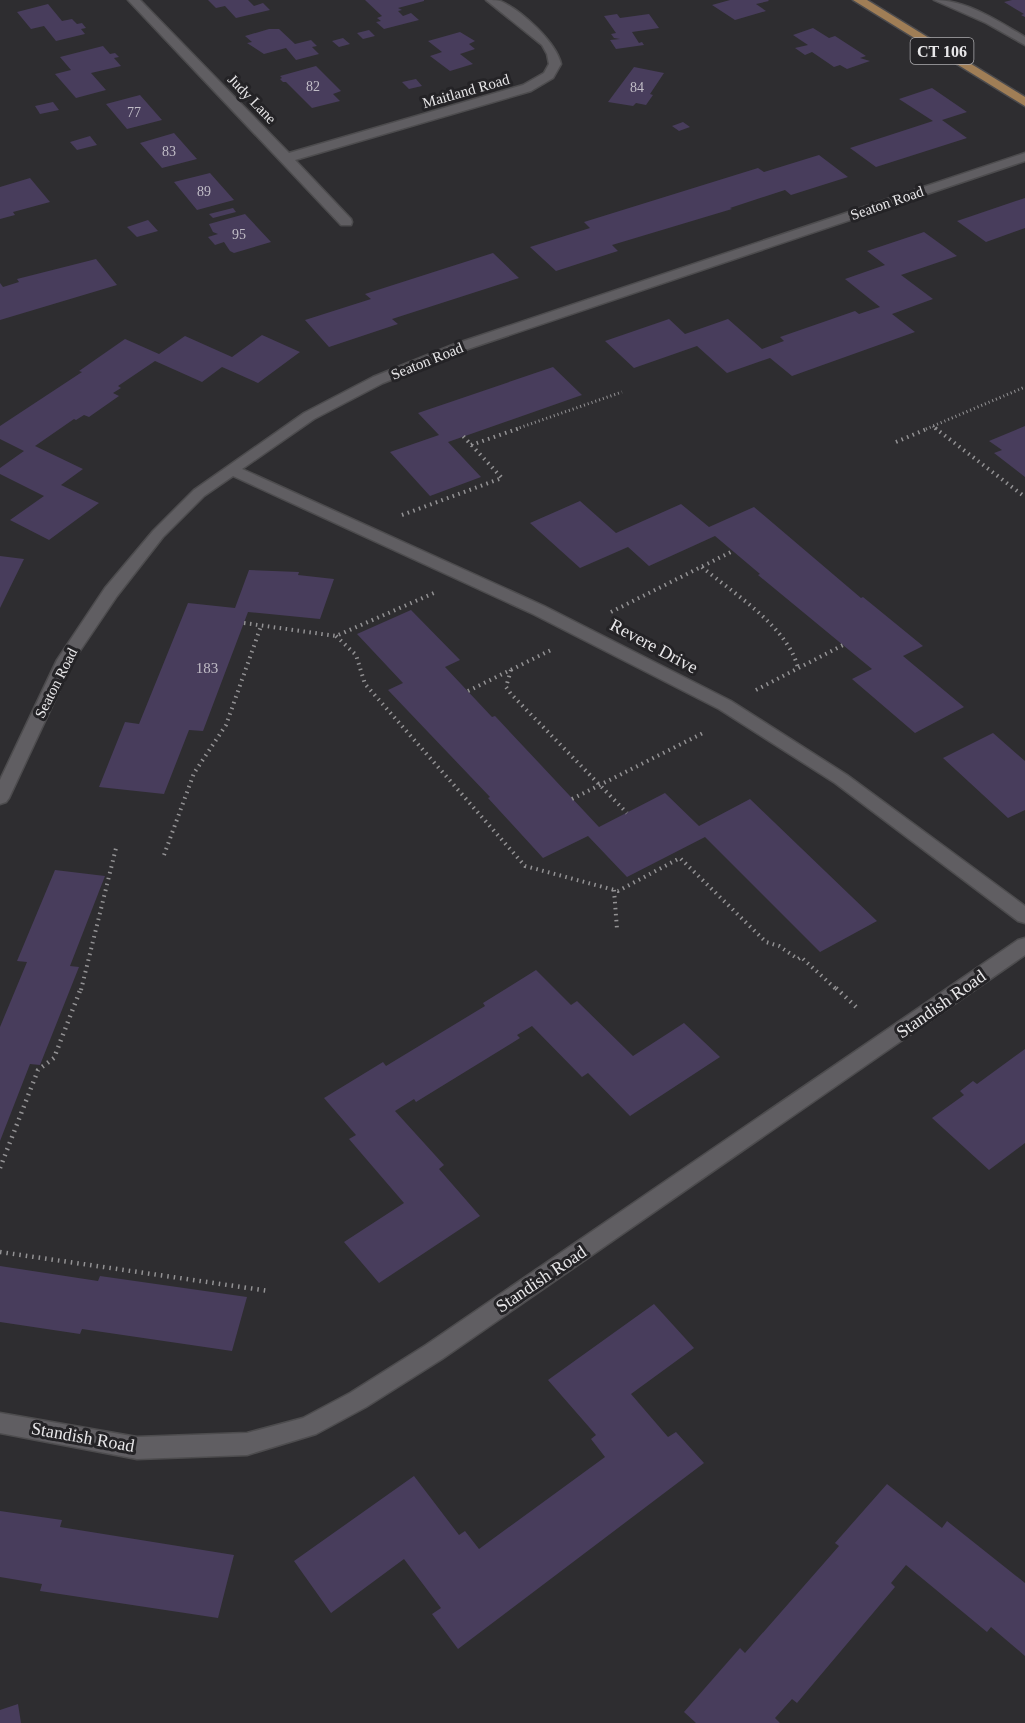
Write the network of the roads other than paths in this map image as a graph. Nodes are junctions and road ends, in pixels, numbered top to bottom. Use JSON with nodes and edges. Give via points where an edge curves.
{"nodes":[{"id":1,"x":134,"y":0,"type":"edge"},
{"id":2,"x":492,"y":0,"type":"edge"},
{"id":3,"x":859,"y":0,"type":"edge"},
{"id":4,"x":940,"y":0,"type":"edge"},
{"id":5,"x":1025,"y":42,"type":"edge"},
{"id":6,"x":1025,"y":102,"type":"edge"},
{"id":7,"x":1025,"y":157,"type":"edge"},
{"id":8,"x":287,"y":158,"type":"junction"},
{"id":9,"x":346,"y":222,"type":"dead end"},
{"id":10,"x":231,"y":470,"type":"junction"},
{"id":11,"x":0,"y":798,"type":"edge"},
{"id":12,"x":1025,"y":916,"type":"edge"},
{"id":13,"x":1025,"y":945,"type":"edge"},
{"id":14,"x":0,"y":1423,"type":"edge"}],
"edges":[{"from":1,"to":8,"type":"street","name":"Judy Lane"},
{"from":2,"to":8,"type":"street","name":"Maitland Road","via":[[551,47],[555,63],[552,72],[527,88]]},
{"from":3,"to":6,"type":"main road","number":"CT 106"},
{"from":4,"to":5,"type":"street","via":[[990,21]]},
{"from":7,"to":10,"type":"street","name":"Seaton Road","via":[[460,347],[378,380],[309,416]]},
{"from":8,"to":9,"type":"street","name":"Judy Lane"},
{"from":10,"to":11,"type":"street","name":"Seaton Road","via":[[199,493],[158,534],[111,592],[65,660]]},
{"from":10,"to":12,"type":"street","name":"Revere Drive","via":[[458,571],[724,705],[840,778]]},
{"from":13,"to":14,"type":"street","name":"Standish Road","via":[[434,1352],[308,1426],[247,1444],[137,1448]]}]}
